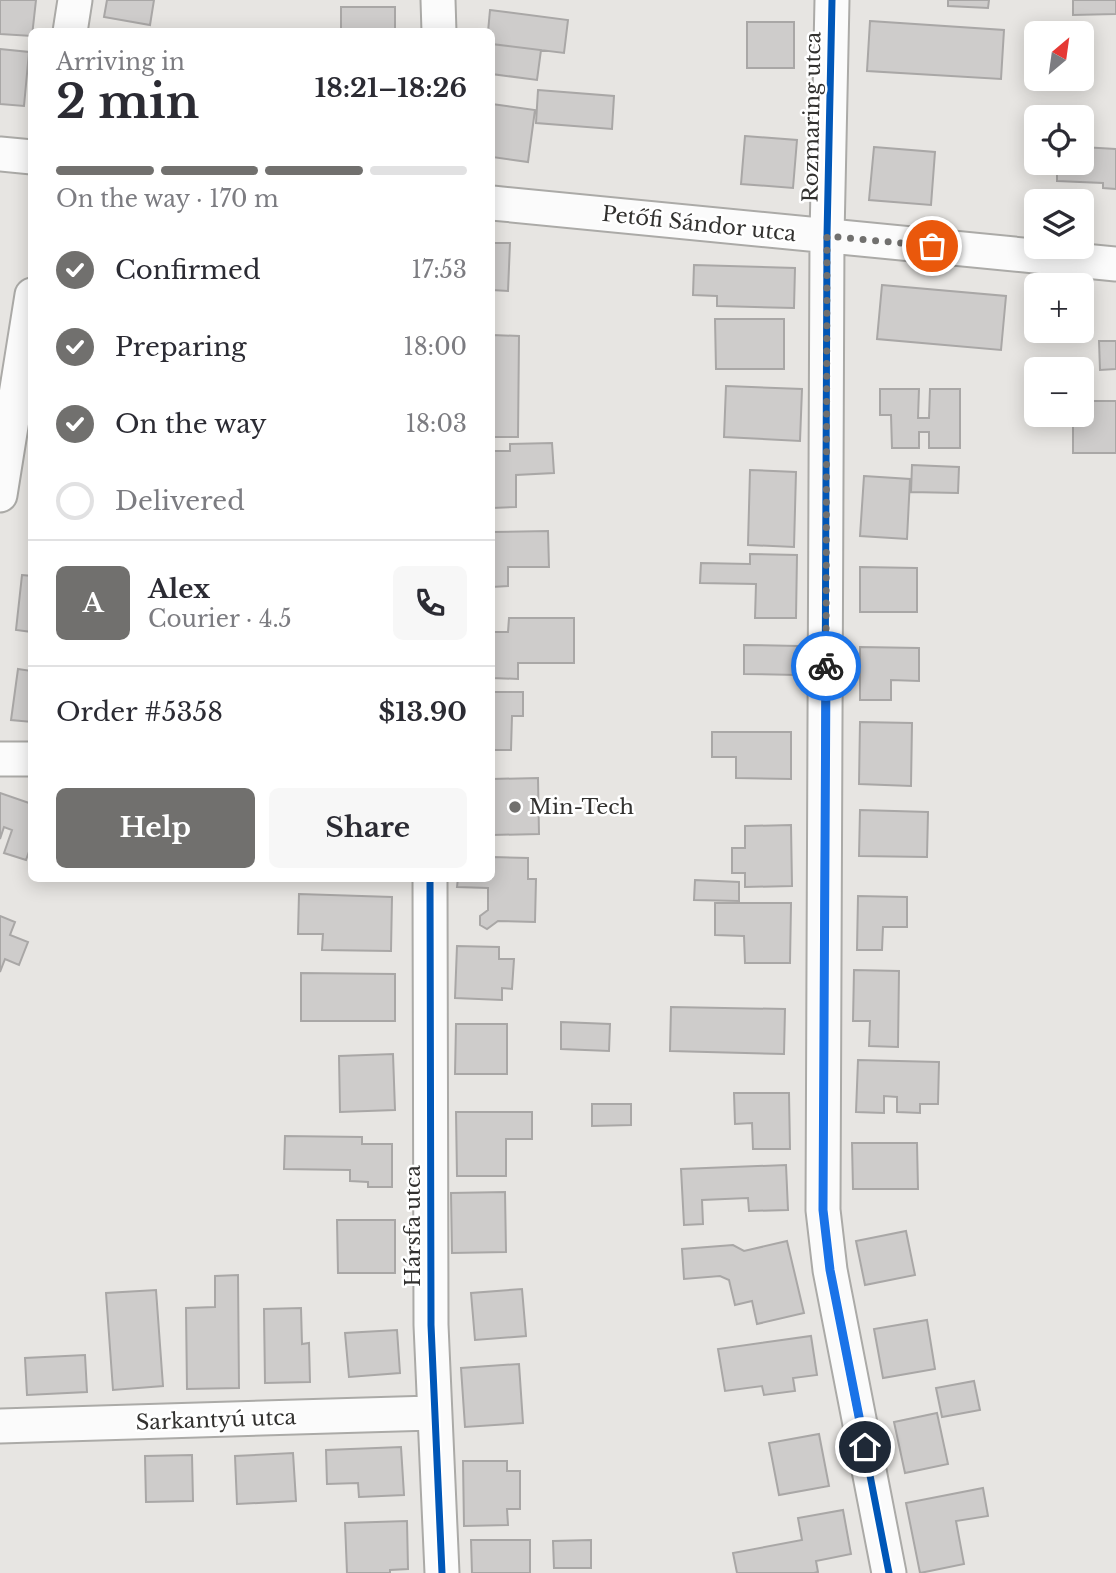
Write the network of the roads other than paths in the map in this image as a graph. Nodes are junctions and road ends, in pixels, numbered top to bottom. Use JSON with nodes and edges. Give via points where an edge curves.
{"nodes":[{"id":1,"x":75,"y":0,"type":"edge"},
{"id":2,"x":438,"y":0,"type":"edge"},
{"id":3,"x":832,"y":0,"type":"edge"},
{"id":4,"x":72,"y":28,"type":"edge"},
{"id":5,"x":439,"y":28,"type":"edge"},
{"id":6,"x":0,"y":154,"type":"edge"},
{"id":7,"x":28,"y":157,"type":"edge"},
{"id":8,"x":495,"y":203,"type":"edge"},
{"id":9,"x":827,"y":236,"type":"junction"},
{"id":10,"x":1116,"y":264,"type":"edge"},
{"id":11,"x":28,"y":320,"type":"edge"},
{"id":12,"x":0,"y":495,"type":"edge"},
{"id":13,"x":0,"y":759,"type":"edge"},
{"id":14,"x":28,"y":759,"type":"edge"},
{"id":15,"x":430,"y":882,"type":"edge"},
{"id":16,"x":432,"y":1413,"type":"junction"},
{"id":17,"x":0,"y":1426,"type":"edge"},
{"id":18,"x":442,"y":1573,"type":"edge"},
{"id":19,"x":889,"y":1573,"type":"edge"}],
"edges":[{"from":1,"to":4,"type":"street"},
{"from":2,"to":5,"type":"street"},
{"from":3,"to":9,"type":"street","name":"Rozmaring utca"},
{"from":6,"to":7,"type":"street"},
{"from":8,"to":9,"type":"street","name":"Petőfi Sándor utca"},
{"from":9,"to":10,"type":"street","name":"Petőfi Sándor utca"},
{"from":9,"to":19,"type":"street","name":"Rozmaring utca","via":[[823,1210],[830,1270]]},
{"from":11,"to":12,"type":"street"},
{"from":13,"to":14,"type":"street"},
{"from":15,"to":16,"type":"street","name":"Hársfa utca"},
{"from":16,"to":17,"type":"street","name":"Sarkantyú utca"},
{"from":16,"to":18,"type":"street","name":"Hársfa utca"}]}
